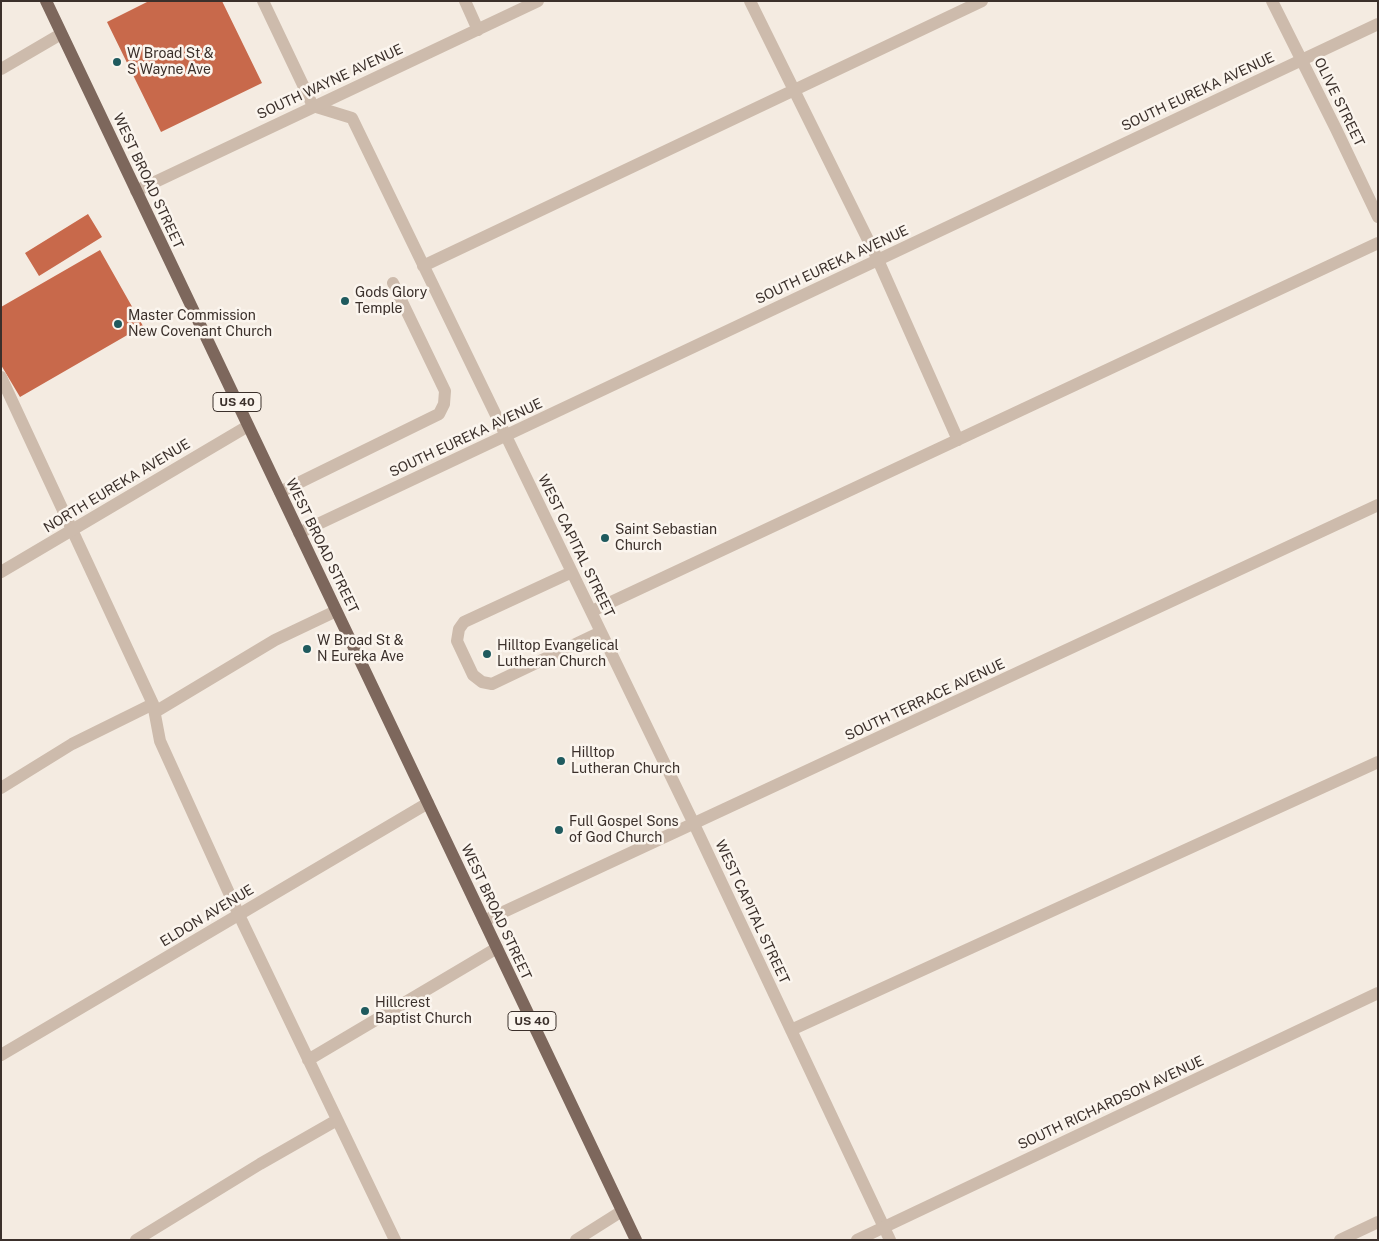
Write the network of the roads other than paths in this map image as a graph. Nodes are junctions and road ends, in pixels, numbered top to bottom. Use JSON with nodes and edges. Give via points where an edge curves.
{"nodes":[{"id":1,"x":263,"y":1,"type":"edge"},
{"id":2,"x":465,"y":1,"type":"edge"},
{"id":3,"x":538,"y":1,"type":"edge"},
{"id":4,"x":750,"y":1,"type":"edge"},
{"id":5,"x":982,"y":1,"type":"edge"},
{"id":6,"x":1272,"y":1,"type":"edge"},
{"id":7,"x":49,"y":2,"type":"edge"},
{"id":8,"x":1378,"y":24,"type":"edge"},
{"id":9,"x":478,"y":30,"type":"junction"},
{"id":10,"x":61,"y":34,"type":"junction"},
{"id":11,"x":1301,"y":60,"type":"junction"},
{"id":12,"x":1,"y":69,"type":"edge"},
{"id":13,"x":793,"y":91,"type":"junction"},
{"id":14,"x":313,"y":106,"type":"junction"},
{"id":15,"x":136,"y":191,"type":"junction"},
{"id":16,"x":1378,"y":217,"type":"edge"},
{"id":17,"x":1378,"y":243,"type":"edge"},
{"id":18,"x":878,"y":260,"type":"junction"},
{"id":19,"x":423,"y":266,"type":"junction"},
{"id":20,"x":393,"y":284,"type":"dead end"},
{"id":21,"x":1,"y":377,"type":"edge"},
{"id":22,"x":248,"y":426,"type":"junction"},
{"id":23,"x":505,"y":436,"type":"junction"},
{"id":24,"x":958,"y":440,"type":"junction"},
{"id":25,"x":280,"y":492,"type":"junction"},
{"id":26,"x":1378,"y":505,"type":"edge"},
{"id":27,"x":73,"y":530,"type":"junction"},
{"id":28,"x":299,"y":533,"type":"junction"},
{"id":29,"x":1,"y":572,"type":"edge"},
{"id":30,"x":572,"y":572,"type":"junction"},
{"id":31,"x":336,"y":611,"type":"junction"},
{"id":32,"x":592,"y":612,"type":"junction"},
{"id":33,"x":601,"y":632,"type":"junction"},
{"id":34,"x":154,"y":708,"type":"junction"},
{"id":35,"x":1378,"y":762,"type":"edge"},
{"id":36,"x":1,"y":788,"type":"edge"},
{"id":37,"x":428,"y":803,"type":"junction"},
{"id":38,"x":694,"y":824,"type":"junction"},
{"id":39,"x":238,"y":915,"type":"junction"},
{"id":40,"x":484,"y":921,"type":"junction"},
{"id":41,"x":497,"y":948,"type":"junction"},
{"id":42,"x":1378,"y":993,"type":"edge"},
{"id":43,"x":791,"y":1030,"type":"junction"},
{"id":44,"x":1,"y":1055,"type":"edge"},
{"id":45,"x":308,"y":1060,"type":"junction"},
{"id":46,"x":336,"y":1120,"type":"junction"},
{"id":47,"x":622,"y":1211,"type":"junction"},
{"id":48,"x":1378,"y":1222,"type":"edge"},
{"id":49,"x":884,"y":1227,"type":"junction"},
{"id":50,"x":136,"y":1240,"type":"edge"},
{"id":51,"x":395,"y":1240,"type":"edge"},
{"id":52,"x":576,"y":1240,"type":"edge"},
{"id":53,"x":636,"y":1240,"type":"edge"},
{"id":54,"x":857,"y":1240,"type":"edge"},
{"id":55,"x":890,"y":1240,"type":"edge"},
{"id":56,"x":1340,"y":1240,"type":"edge"}],
"edges":[{"from":1,"to":14,"type":"street"},
{"from":2,"to":9,"type":"street"},
{"from":3,"to":9,"type":"street","name":"SOUTH WAYNE AVENUE"},
{"from":4,"to":13,"type":"street"},
{"from":5,"to":13,"type":"street"},
{"from":6,"to":11,"type":"street","name":"OLIVE STREET"},
{"from":7,"to":10,"type":"main road","name":"WEST BROAD STREET","number":"US 40"},
{"from":8,"to":11,"type":"street","name":"SOUTH EUREKA AVENUE"},
{"from":9,"to":14,"type":"street","name":"SOUTH WAYNE AVENUE"},
{"from":10,"to":12,"type":"street"},
{"from":10,"to":15,"type":"main road","name":"WEST BROAD STREET","number":"US 40"},
{"from":11,"to":16,"type":"street","name":"OLIVE STREET"},
{"from":11,"to":18,"type":"street","name":"SOUTH EUREKA AVENUE"},
{"from":13,"to":18,"type":"street"},
{"from":13,"to":19,"type":"street"},
{"from":14,"to":15,"type":"street","name":"SOUTH WAYNE AVENUE"},
{"from":14,"to":19,"type":"street","name":"WEST CAPITAL STREET","via":[[352,118]]},
{"from":15,"to":22,"type":"main road","name":"WEST BROAD STREET","number":"US 40"},
{"from":17,"to":24,"type":"street"},
{"from":18,"to":23,"type":"street","name":"SOUTH EUREKA AVENUE"},
{"from":18,"to":24,"type":"street"},
{"from":19,"to":23,"type":"street","name":"WEST CAPITAL STREET"},
{"from":20,"to":25,"type":"street","via":[[445,391],[439,414]]},
{"from":21,"to":27,"type":"street"},
{"from":22,"to":25,"type":"main road","name":"WEST BROAD STREET","number":"US 40"},
{"from":22,"to":27,"type":"street","name":"NORTH EUREKA AVENUE"},
{"from":23,"to":28,"type":"street","name":"SOUTH EUREKA AVENUE"},
{"from":23,"to":30,"type":"street","name":"WEST CAPITAL STREET"},
{"from":24,"to":32,"type":"street"},
{"from":25,"to":28,"type":"main road","name":"WEST BROAD STREET","number":"US 40"},
{"from":26,"to":38,"type":"street","name":"SOUTH TERRACE AVENUE"},
{"from":27,"to":29,"type":"street","name":"NORTH EUREKA AVENUE"},
{"from":27,"to":34,"type":"street"},
{"from":28,"to":31,"type":"main road","name":"WEST BROAD STREET","number":"US 40"},
{"from":30,"to":32,"type":"street","name":"WEST CAPITAL STREET"},
{"from":30,"to":33,"type":"street","via":[[464,622],[457,641],[473,675],[492,684]]},
{"from":31,"to":34,"type":"street","via":[[275,640]]},
{"from":31,"to":37,"type":"main road","name":"WEST BROAD STREET","number":"US 40"},
{"from":32,"to":33,"type":"street","name":"WEST CAPITAL STREET"},
{"from":33,"to":38,"type":"street","name":"WEST CAPITAL STREET"},
{"from":34,"to":36,"type":"street","via":[[72,744]]},
{"from":34,"to":39,"type":"street","via":[[160,741]]},
{"from":35,"to":43,"type":"street"},
{"from":37,"to":39,"type":"street","name":"ELDON AVENUE"},
{"from":37,"to":40,"type":"main road","name":"WEST BROAD STREET","number":"US 40"},
{"from":38,"to":40,"type":"street","name":"SOUTH TERRACE AVENUE"},
{"from":38,"to":43,"type":"street","name":"WEST CAPITAL STREET"},
{"from":39,"to":44,"type":"street","name":"ELDON AVENUE"},
{"from":39,"to":45,"type":"street"},
{"from":40,"to":41,"type":"main road","name":"WEST BROAD STREET","number":"US 40"},
{"from":41,"to":45,"type":"street"},
{"from":41,"to":47,"type":"main road","name":"WEST BROAD STREET","number":"US 40"},
{"from":42,"to":49,"type":"street","name":"SOUTH RICHARDSON AVENUE"},
{"from":43,"to":49,"type":"street","name":"WEST CAPITAL STREET"},
{"from":45,"to":46,"type":"street"},
{"from":46,"to":50,"type":"street"},
{"from":46,"to":51,"type":"street"},
{"from":47,"to":52,"type":"street"},
{"from":47,"to":53,"type":"main road","name":"WEST BROAD STREET","number":"US 40"},
{"from":48,"to":56,"type":"street"},
{"from":49,"to":54,"type":"street","name":"SOUTH RICHARDSON AVENUE"},
{"from":49,"to":55,"type":"street","name":"WEST CAPITAL STREET"}]}
